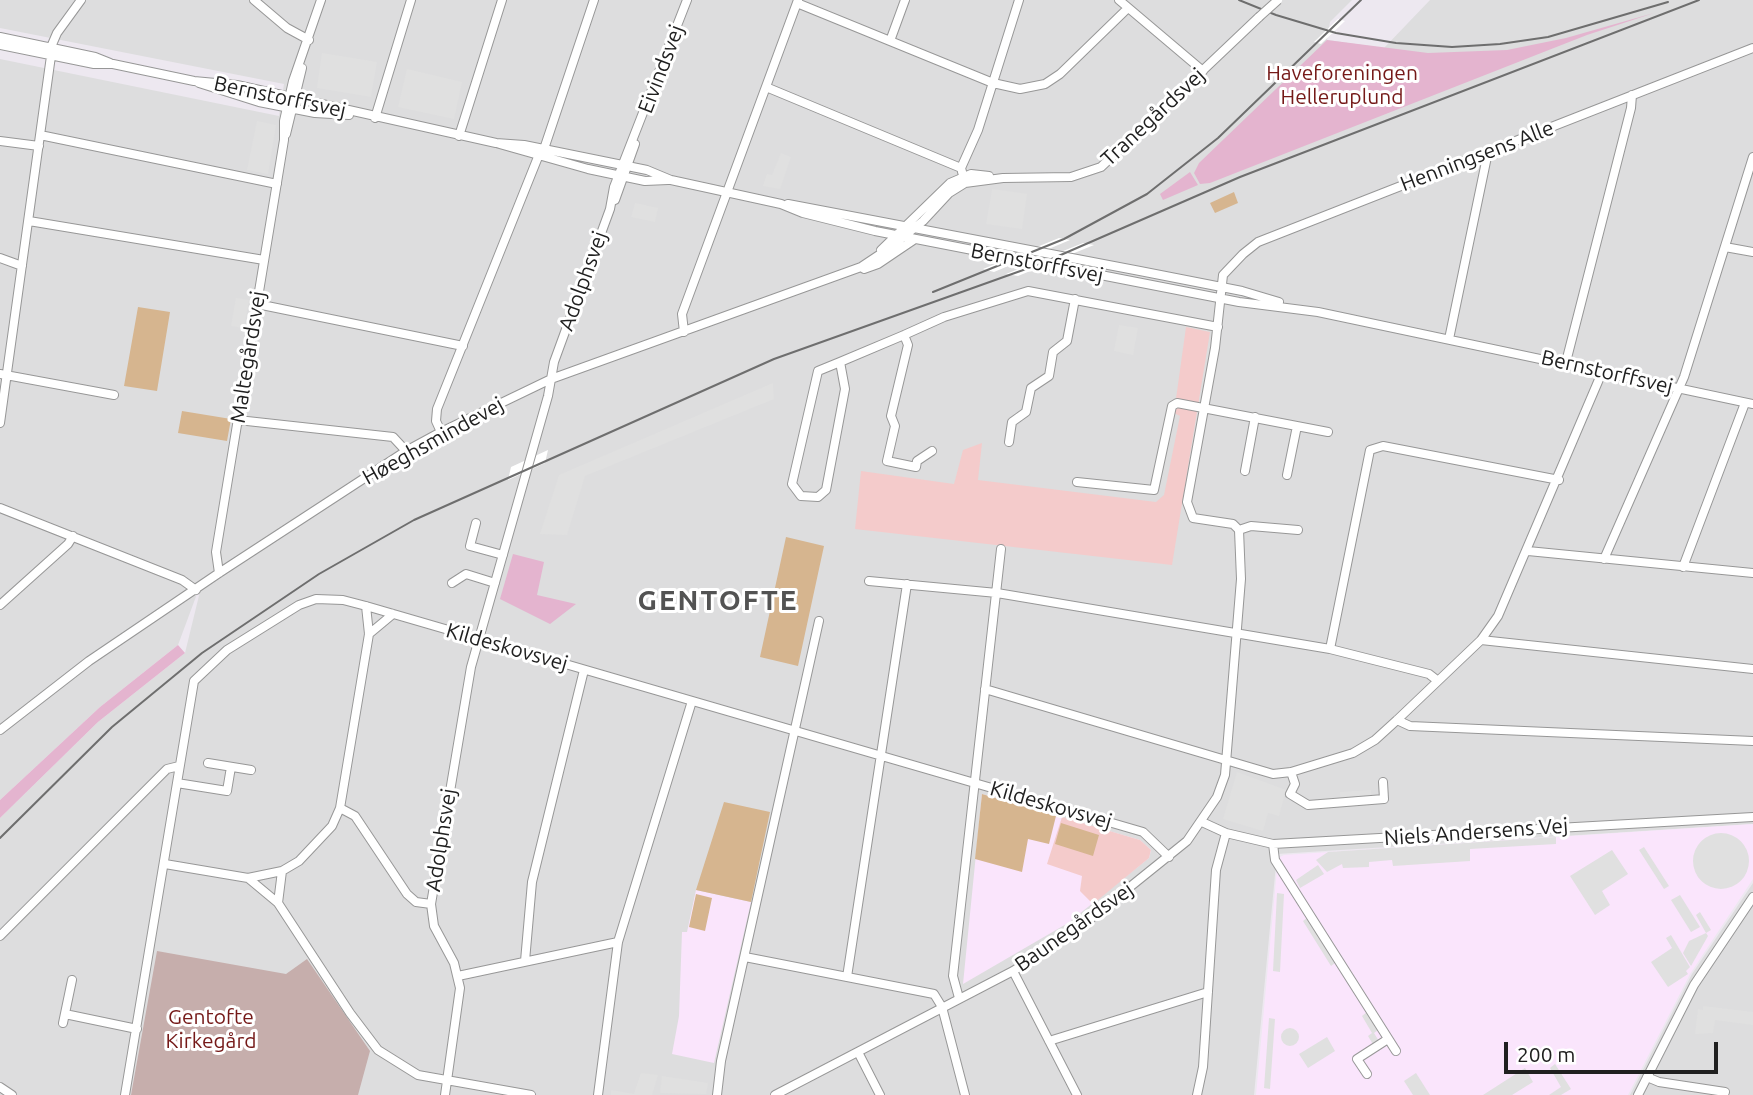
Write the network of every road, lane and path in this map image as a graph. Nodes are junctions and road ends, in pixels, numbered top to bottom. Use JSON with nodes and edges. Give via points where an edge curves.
{"nodes":[{"id":1,"x":81,"y":0,"type":"edge"},
{"id":2,"x":254,"y":0,"type":"edge"},
{"id":3,"x":321,"y":0,"type":"edge"},
{"id":4,"x":411,"y":0,"type":"edge"},
{"id":5,"x":502,"y":0,"type":"edge"},
{"id":6,"x":594,"y":0,"type":"edge"},
{"id":7,"x":687,"y":0,"type":"edge"},
{"id":8,"x":905,"y":0,"type":"edge"},
{"id":9,"x":1019,"y":0,"type":"edge"},
{"id":10,"x":1119,"y":0,"type":"edge"},
{"id":11,"x":1278,"y":0,"type":"edge"},
{"id":12,"x":797,"y":1,"type":"edge"},
{"id":13,"x":1128,"y":8,"type":"junction"},
{"id":14,"x":0,"y":37,"type":"edge"},
{"id":15,"x":309,"y":40,"type":"junction"},
{"id":16,"x":890,"y":41,"type":"junction"},
{"id":17,"x":0,"y":45,"type":"edge"},
{"id":18,"x":1753,"y":48,"type":"edge"},
{"id":19,"x":51,"y":51,"type":"junction"},
{"id":20,"x":1203,"y":71,"type":"junction"},
{"id":21,"x":194,"y":81,"type":"junction"},
{"id":22,"x":993,"y":83,"type":"junction"},
{"id":23,"x":766,"y":87,"type":"junction"},
{"id":24,"x":1632,"y":95,"type":"junction"},
{"id":25,"x":293,"y":97,"type":"junction"},
{"id":26,"x":290,"y":108,"type":"junction"},
{"id":27,"x":371,"y":117,"type":"junction"},
{"id":28,"x":40,"y":135,"type":"junction"},
{"id":29,"x":459,"y":136,"type":"junction"},
{"id":30,"x":0,"y":141,"type":"edge"},
{"id":31,"x":496,"y":144,"type":"junction"},
{"id":32,"x":39,"y":146,"type":"junction"},
{"id":33,"x":544,"y":149,"type":"junction"},
{"id":34,"x":1488,"y":152,"type":"junction"},
{"id":35,"x":538,"y":157,"type":"junction"},
{"id":36,"x":1753,"y":157,"type":"edge"},
{"id":37,"x":626,"y":166,"type":"junction"},
{"id":38,"x":622,"y":176,"type":"junction"},
{"id":39,"x":963,"y":176,"type":"junction"},
{"id":40,"x":671,"y":180,"type":"junction"},
{"id":41,"x":277,"y":184,"type":"junction"},
{"id":42,"x":727,"y":192,"type":"junction"},
{"id":43,"x":781,"y":204,"type":"junction"},
{"id":44,"x":29,"y":221,"type":"junction"},
{"id":45,"x":906,"y":225,"type":"junction"},
{"id":46,"x":916,"y":227,"type":"junction"},
{"id":47,"x":900,"y":236,"type":"junction"},
{"id":48,"x":915,"y":239,"type":"junction"},
{"id":49,"x":1726,"y":247,"type":"junction"},
{"id":50,"x":1753,"y":252,"type":"edge"},
{"id":51,"x":0,"y":258,"type":"edge"},
{"id":52,"x":264,"y":260,"type":"junction"},
{"id":53,"x":22,"y":266,"type":"junction"},
{"id":54,"x":854,"y":271,"type":"junction"},
{"id":55,"x":1222,"y":287,"type":"junction"},
{"id":56,"x":1075,"y":299,"type":"junction"},
{"id":57,"x":1220,"y":299,"type":"junction"},
{"id":58,"x":257,"y":304,"type":"junction"},
{"id":59,"x":1297,"y":308,"type":"junction"},
{"id":60,"x":1218,"y":327,"type":"junction"},
{"id":61,"x":684,"y":332,"type":"junction"},
{"id":62,"x":904,"y":335,"type":"junction"},
{"id":63,"x":1449,"y":338,"type":"junction"},
{"id":64,"x":463,"y":346,"type":"junction"},
{"id":65,"x":840,"y":362,"type":"junction"},
{"id":66,"x":1566,"y":362,"type":"junction"},
{"id":67,"x":1603,"y":370,"type":"junction"},
{"id":68,"x":3,"y":374,"type":"edge"},
{"id":69,"x":551,"y":379,"type":"junction"},
{"id":70,"x":1680,"y":388,"type":"junction"},
{"id":71,"x":114,"y":394,"type":"dead end"},
{"id":72,"x":1749,"y":403,"type":"edge"},
{"id":73,"x":1204,"y":407,"type":"junction"},
{"id":74,"x":1255,"y":417,"type":"junction"},
{"id":75,"x":238,"y":419,"type":"junction"},
{"id":76,"x":0,"y":423,"type":"edge"},
{"id":77,"x":1297,"y":425,"type":"junction"},
{"id":78,"x":441,"y":432,"type":"junction"},
{"id":79,"x":1328,"y":432,"type":"dead end"},
{"id":80,"x":1009,"y":442,"type":"dead end"},
{"id":81,"x":407,"y":451,"type":"junction"},
{"id":82,"x":932,"y":451,"type":"dead end"},
{"id":83,"x":1245,"y":471,"type":"dead end"},
{"id":84,"x":1287,"y":475,"type":"dead end"},
{"id":85,"x":1559,"y":480,"type":"junction"},
{"id":86,"x":1077,"y":482,"type":"dead end"},
{"id":87,"x":0,"y":508,"type":"edge"},
{"id":88,"x":476,"y":523,"type":"dead end"},
{"id":89,"x":1239,"y":530,"type":"junction"},
{"id":90,"x":1298,"y":530,"type":"dead end"},
{"id":91,"x":73,"y":536,"type":"junction"},
{"id":92,"x":1001,"y":549,"type":"dead end"},
{"id":93,"x":1528,"y":551,"type":"junction"},
{"id":94,"x":503,"y":555,"type":"junction"},
{"id":95,"x":1604,"y":559,"type":"junction"},
{"id":96,"x":1683,"y":567,"type":"junction"},
{"id":97,"x":219,"y":573,"type":"junction"},
{"id":98,"x":1753,"y":573,"type":"edge"},
{"id":99,"x":869,"y":580,"type":"dead end"},
{"id":100,"x":452,"y":583,"type":"dead end"},
{"id":101,"x":495,"y":583,"type":"junction"},
{"id":102,"x":907,"y":584,"type":"junction"},
{"id":103,"x":196,"y":590,"type":"junction"},
{"id":104,"x":997,"y":593,"type":"junction"},
{"id":105,"x":0,"y":606,"type":"edge"},
{"id":106,"x":366,"y":606,"type":"junction"},
{"id":107,"x":393,"y":614,"type":"junction"},
{"id":108,"x":819,"y":621,"type":"dead end"},
{"id":109,"x":369,"y":634,"type":"junction"},
{"id":110,"x":1237,"y":634,"type":"junction"},
{"id":111,"x":479,"y":639,"type":"junction"},
{"id":112,"x":1481,"y":639,"type":"junction"},
{"id":113,"x":1331,"y":649,"type":"junction"},
{"id":114,"x":1753,"y":669,"type":"edge"},
{"id":115,"x":584,"y":670,"type":"junction"},
{"id":116,"x":1438,"y":681,"type":"junction"},
{"id":117,"x":985,"y":689,"type":"junction"},
{"id":118,"x":692,"y":701,"type":"junction"},
{"id":119,"x":1397,"y":720,"type":"junction"},
{"id":120,"x":0,"y":730,"type":"edge"},
{"id":121,"x":794,"y":731,"type":"junction"},
{"id":122,"x":1753,"y":741,"type":"edge"},
{"id":123,"x":879,"y":756,"type":"junction"},
{"id":124,"x":1227,"y":760,"type":"junction"},
{"id":125,"x":208,"y":763,"type":"dead end"},
{"id":126,"x":179,"y":766,"type":"junction"},
{"id":127,"x":231,"y":767,"type":"junction"},
{"id":128,"x":251,"y":770,"type":"dead end"},
{"id":129,"x":1291,"y":772,"type":"junction"},
{"id":130,"x":1383,"y":782,"type":"dead end"},
{"id":131,"x":177,"y":783,"type":"junction"},
{"id":132,"x":974,"y":783,"type":"junction"},
{"id":133,"x":340,"y":808,"type":"junction"},
{"id":134,"x":1753,"y":817,"type":"edge"},
{"id":135,"x":1202,"y":822,"type":"junction"},
{"id":136,"x":1226,"y":833,"type":"junction"},
{"id":137,"x":1273,"y":844,"type":"junction"},
{"id":138,"x":1169,"y":857,"type":"junction"},
{"id":139,"x":165,"y":864,"type":"junction"},
{"id":140,"x":282,"y":871,"type":"junction"},
{"id":141,"x":248,"y":878,"type":"junction"},
{"id":142,"x":1753,"y":898,"type":"edge"},
{"id":143,"x":278,"y":903,"type":"junction"},
{"id":144,"x":431,"y":904,"type":"junction"},
{"id":145,"x":0,"y":936,"type":"edge"},
{"id":146,"x":618,"y":943,"type":"junction"},
{"id":147,"x":745,"y":957,"type":"junction"},
{"id":148,"x":526,"y":961,"type":"junction"},
{"id":149,"x":1013,"y":971,"type":"junction"},
{"id":150,"x":458,"y":976,"type":"junction"},
{"id":151,"x":847,"y":976,"type":"junction"},
{"id":152,"x":72,"y":980,"type":"dead end"},
{"id":153,"x":1208,"y":992,"type":"junction"},
{"id":154,"x":960,"y":998,"type":"junction"},
{"id":155,"x":942,"y":1007,"type":"junction"},
{"id":156,"x":137,"y":1029,"type":"junction"},
{"id":157,"x":1388,"y":1039,"type":"junction"},
{"id":158,"x":1049,"y":1041,"type":"junction"},
{"id":159,"x":1396,"y":1051,"type":"dead end"},
{"id":160,"x":858,"y":1052,"type":"junction"},
{"id":161,"x":1367,"y":1074,"type":"dead end"},
{"id":162,"x":1647,"y":1077,"type":"junction"},
{"id":163,"x":447,"y":1081,"type":"junction"},
{"id":164,"x":0,"y":1087,"type":"edge"},
{"id":165,"x":1725,"y":1092,"type":"dead end"},
{"id":166,"x":12,"y":1095,"type":"edge"},
{"id":167,"x":125,"y":1095,"type":"edge"},
{"id":168,"x":445,"y":1095,"type":"edge"},
{"id":169,"x":531,"y":1095,"type":"edge"},
{"id":170,"x":598,"y":1095,"type":"edge"},
{"id":171,"x":717,"y":1095,"type":"edge"},
{"id":172,"x":775,"y":1095,"type":"edge"},
{"id":173,"x":880,"y":1095,"type":"edge"},
{"id":174,"x":965,"y":1095,"type":"edge"},
{"id":175,"x":1077,"y":1095,"type":"edge"},
{"id":176,"x":1197,"y":1095,"type":"edge"},
{"id":177,"x":1638,"y":1095,"type":"edge"}],
"edges":[{"from":1,"to":19,"type":"street","via":[[57,33]]},
{"from":2,"to":15,"type":"street"},
{"from":3,"to":15,"type":"street","name":"Maltegårdsvej"},
{"from":4,"to":27,"type":"street"},
{"from":5,"to":29,"type":"street"},
{"from":6,"to":33,"type":"street"},
{"from":7,"to":37,"type":"street","name":"Eivindsvej"},
{"from":8,"to":16,"type":"street"},
{"from":9,"to":22,"type":"street"},
{"from":10,"to":13,"type":"street"},
{"from":11,"to":20,"type":"street","name":"Tranegårdsvej","bridge":true},
{"from":12,"to":16,"type":"street"},
{"from":12,"to":23,"type":"street"},
{"from":13,"to":20,"type":"street"},
{"from":13,"to":22,"type":"street","via":[[1045,84],[1020,89]]},
{"from":14,"to":19,"type":"street","name":"Bernstorffsvej"},
{"from":15,"to":25,"type":"street","name":"Maltegårdsvej"},
{"from":16,"to":22,"type":"street"},
{"from":17,"to":19,"type":"street","name":"Bernstorffsvej"},
{"from":18,"to":24,"type":"street","name":"Henningsens Alle"},
{"from":19,"to":21,"type":"street","name":"Bernstorffsvej"},
{"from":19,"to":28,"type":"street"},
{"from":20,"to":39,"type":"street","name":"Tranegårdsvej","via":[[1093,171],[1071,177]]},
{"from":21,"to":25,"type":"street","name":"Bernstorffsvej"},
{"from":21,"to":26,"type":"street","name":"Bernstorffsvej"},
{"from":22,"to":39,"type":"street"},
{"from":23,"to":39,"type":"street"},
{"from":23,"to":42,"type":"street"},
{"from":24,"to":34,"type":"street","name":"Henningsens Alle"},
{"from":24,"to":66,"type":"street"},
{"from":25,"to":26,"type":"street","name":"Maltegårdsvej"},
{"from":25,"to":27,"type":"street","name":"Bernstorffsvej"},
{"from":26,"to":27,"type":"street","name":"Bernstorffsvej"},
{"from":26,"to":41,"type":"street","name":"Maltegårdsvej"},
{"from":27,"to":29,"type":"street","name":"Bernstorffsvej"},
{"from":28,"to":32,"type":"street"},
{"from":28,"to":41,"type":"street"},
{"from":29,"to":31,"type":"street","name":"Bernstorffsvej"},
{"from":30,"to":32,"type":"street"},
{"from":31,"to":33,"type":"street","name":"Bernstorffsvej"},
{"from":31,"to":35,"type":"street","name":"Bernstorffsvej"},
{"from":32,"to":44,"type":"street"},
{"from":33,"to":37,"type":"street","name":"Bernstorffsvej"},
{"from":34,"to":55,"type":"street","name":"Henningsens Alle","via":[[1258,242],[1224,274]]},
{"from":34,"to":63,"type":"street"},
{"from":35,"to":38,"type":"street","name":"Bernstorffsvej"},
{"from":35,"to":64,"type":"street"},
{"from":36,"to":49,"type":"street"},
{"from":37,"to":38,"type":"street","name":"Eivindsvej"},
{"from":37,"to":40,"type":"street","name":"Bernstorffsvej"},
{"from":38,"to":40,"type":"street","name":"Bernstorffsvej"},
{"from":38,"to":69,"type":"street","name":"Adolphsvej"},
{"from":39,"to":45,"type":"street","via":[[943,188]]},
{"from":39,"to":46,"type":"street"},
{"from":40,"to":42,"type":"street","name":"Bernstorffsvej"},
{"from":41,"to":52,"type":"street","name":"Maltegårdsvej"},
{"from":42,"to":43,"type":"street","name":"Bernstorffsvej"},
{"from":42,"to":61,"type":"street","via":[[682,314]]},
{"from":43,"to":45,"type":"street","name":"Bernstorffsvej"},
{"from":43,"to":47,"type":"street","name":"Bernstorffsvej"},
{"from":44,"to":52,"type":"street"},
{"from":44,"to":53,"type":"street"},
{"from":45,"to":46,"type":"street","name":"Bernstorffsvej"},
{"from":45,"to":47,"type":"street"},
{"from":46,"to":47,"type":"street"},
{"from":46,"to":55,"type":"street","name":"Bernstorffsvej"},
{"from":47,"to":48,"type":"street","name":"Bernstorffsvej"},
{"from":47,"to":54,"type":"street","name":"Høeghsmindevej"},
{"from":48,"to":54,"type":"street","via":[[870,268]]},
{"from":48,"to":57,"type":"street","name":"Bernstorffsvej"},
{"from":49,"to":50,"type":"street"},
{"from":49,"to":70,"type":"street"},
{"from":51,"to":53,"type":"street"},
{"from":52,"to":58,"type":"street","name":"Maltegårdsvej"},
{"from":53,"to":68,"type":"street"},
{"from":54,"to":61,"type":"street","name":"Høeghsmindevej"},
{"from":55,"to":57,"type":"street"},
{"from":55,"to":59,"type":"street","name":"Bernstorffsvej"},
{"from":56,"to":60,"type":"street"},
{"from":56,"to":62,"type":"street","via":[[1038,291],[1018,293]]},
{"from":56,"to":80,"type":"street","via":[[1068,341],[1053,352],[1049,376],[1031,388],[1026,412],[1012,422]]},
{"from":57,"to":59,"type":"street","name":"Bernstorffsvej"},
{"from":57,"to":60,"type":"street"},
{"from":58,"to":64,"type":"street"},
{"from":58,"to":75,"type":"street","name":"Maltegårdsvej"},
{"from":59,"to":63,"type":"street","name":"Bernstorffsvej"},
{"from":60,"to":73,"type":"street"},
{"from":61,"to":69,"type":"street","name":"Høeghsmindevej"},
{"from":62,"to":65,"type":"street"},
{"from":62,"to":82,"type":"street","via":[[908,345],[891,416],[895,426],[887,461],[915,467]]},
{"from":63,"to":66,"type":"street","name":"Bernstorffsvej"},
{"from":64,"to":78,"type":"street","via":[[437,409]]},
{"from":65,"to":65,"type":"street","via":[[815,377],[792,484],[801,496],[818,497],[826,490],[844,399]]},
{"from":66,"to":67,"type":"street","name":"Bernstorffsvej"},
{"from":67,"to":70,"type":"street","name":"Bernstorffsvej"},
{"from":67,"to":85,"type":"street"},
{"from":68,"to":71,"type":"street"},
{"from":68,"to":76,"type":"street"},
{"from":69,"to":78,"type":"street","name":"Høeghsmindevej"},
{"from":69,"to":94,"type":"street","name":"Adolphsvej"},
{"from":70,"to":72,"type":"street","name":"Bernstorffsvej"},
{"from":70,"to":95,"type":"street"},
{"from":72,"to":96,"type":"street"},
{"from":73,"to":74,"type":"street"},
{"from":73,"to":86,"type":"street","via":[[1172,406],[1154,490]]},
{"from":73,"to":89,"type":"street","via":[[1187,502],[1189,514],[1198,520],[1233,524]]},
{"from":74,"to":77,"type":"street"},
{"from":74,"to":83,"type":"street"},
{"from":75,"to":81,"type":"street","via":[[393,437]]},
{"from":75,"to":97,"type":"street","name":"Maltegårdsvej","via":[[216,552]]},
{"from":77,"to":79,"type":"street"},
{"from":77,"to":84,"type":"street"},
{"from":78,"to":81,"type":"street","name":"Høeghsmindevej"},
{"from":81,"to":97,"type":"street","name":"Høeghsmindevej"},
{"from":85,"to":93,"type":"street"},
{"from":85,"to":113,"type":"street","via":[[1383,446],[1370,450]]},
{"from":87,"to":91,"type":"street"},
{"from":88,"to":94,"type":"street","via":[[470,545]]},
{"from":89,"to":90,"type":"street","via":[[1251,526]]},
{"from":89,"to":110,"type":"street","name":"Baunegårdsvej"},
{"from":91,"to":103,"type":"street","via":[[182,580]]},
{"from":91,"to":105,"type":"street"},
{"from":92,"to":104,"type":"street"},
{"from":93,"to":95,"type":"street"},
{"from":93,"to":112,"type":"street","via":[[1505,602]]},
{"from":94,"to":101,"type":"street","name":"Adolphsvej"},
{"from":95,"to":96,"type":"street"},
{"from":96,"to":98,"type":"street"},
{"from":97,"to":103,"type":"street","name":"Høeghsmindevej"},
{"from":99,"to":102,"type":"street"},
{"from":100,"to":101,"type":"street","via":[[466,574]]},
{"from":101,"to":111,"type":"street","name":"Adolphsvej"},
{"from":102,"to":104,"type":"street"},
{"from":102,"to":123,"type":"street"},
{"from":103,"to":120,"type":"street","name":"Høeghsmindevej","via":[[89,661]]},
{"from":104,"to":110,"type":"street"},
{"from":104,"to":117,"type":"street"},
{"from":106,"to":107,"type":"street","name":"Kildeskovsvej"},
{"from":106,"to":109,"type":"street"},
{"from":106,"to":126,"type":"street","name":"Kildeskovsvej","via":[[327,598],[299,605],[212,662],[192,688]]},
{"from":107,"to":109,"type":"street"},
{"from":107,"to":111,"type":"street","name":"Kildeskovsvej"},
{"from":108,"to":121,"type":"street"},
{"from":109,"to":133,"type":"street"},
{"from":110,"to":113,"type":"street"},
{"from":110,"to":124,"type":"street","name":"Baunegårdsvej"},
{"from":111,"to":115,"type":"street","name":"Kildeskovsvej"},
{"from":111,"to":144,"type":"street","name":"Adolphsvej","via":[[464,699]]},
{"from":112,"to":114,"type":"street"},
{"from":112,"to":116,"type":"street"},
{"from":113,"to":116,"type":"street","via":[[1429,674]]},
{"from":115,"to":118,"type":"street","name":"Kildeskovsvej"},
{"from":115,"to":148,"type":"street","via":[[531,882]]},
{"from":116,"to":119,"type":"street"},
{"from":117,"to":124,"type":"street"},
{"from":117,"to":132,"type":"street"},
{"from":118,"to":121,"type":"street","name":"Kildeskovsvej"},
{"from":118,"to":146,"type":"street"},
{"from":119,"to":122,"type":"street","via":[[1410,726]]},
{"from":119,"to":129,"type":"street","via":[[1353,753]]},
{"from":121,"to":123,"type":"street","name":"Kildeskovsvej"},
{"from":121,"to":147,"type":"street"},
{"from":123,"to":132,"type":"street","name":"Kildeskovsvej"},
{"from":123,"to":151,"type":"street"},
{"from":124,"to":129,"type":"street","via":[[1273,774]]},
{"from":124,"to":135,"type":"street","name":"Baunegårdsvej","via":[[1217,797]]},
{"from":125,"to":127,"type":"street"},
{"from":126,"to":131,"type":"street","name":"Kildeskovsvej"},
{"from":126,"to":145,"type":"street","via":[[167,769]]},
{"from":127,"to":128,"type":"street"},
{"from":127,"to":131,"type":"street","via":[[227,791]]},
{"from":129,"to":130,"type":"street","via":[[1295,784],[1290,794],[1308,805],[1384,799]]},
{"from":131,"to":139,"type":"street","name":"Kildeskovsvej"},
{"from":132,"to":138,"type":"street","name":"Kildeskovsvej","via":[[1143,832]]},
{"from":132,"to":154,"type":"street","via":[[953,975]]},
{"from":133,"to":140,"type":"street","via":[[322,840]]},
{"from":133,"to":144,"type":"street","via":[[355,816],[407,894]]},
{"from":134,"to":137,"type":"street","name":"Niels Andersens Vej"},
{"from":135,"to":136,"type":"street","name":"Niels Andersens Vej"},
{"from":135,"to":138,"type":"street","name":"Baunegårdsvej"},
{"from":136,"to":137,"type":"street","name":"Niels Andersens Vej"},
{"from":136,"to":153,"type":"street","via":[[1216,870]]},
{"from":137,"to":157,"type":"street","via":[[1275,860]]},
{"from":138,"to":149,"type":"street","name":"Baunegårdsvej","via":[[1074,932]]},
{"from":139,"to":141,"type":"street"},
{"from":139,"to":156,"type":"street","name":"Kildeskovsvej"},
{"from":140,"to":141,"type":"street"},
{"from":140,"to":143,"type":"street"},
{"from":141,"to":143,"type":"street"},
{"from":142,"to":162,"type":"street","via":[[1694,985]]},
{"from":143,"to":163,"type":"street","via":[[378,1050],[418,1074]]},
{"from":144,"to":150,"type":"street","name":"Adolphsvej","via":[[434,926]]},
{"from":146,"to":148,"type":"street"},
{"from":146,"to":170,"type":"street"},
{"from":147,"to":151,"type":"street"},
{"from":147,"to":171,"type":"street"},
{"from":148,"to":150,"type":"street"},
{"from":149,"to":154,"type":"street","name":"Baunegårdsvej"},
{"from":149,"to":158,"type":"street"},
{"from":150,"to":163,"type":"street","name":"Adolphsvej","via":[[460,1000]]},
{"from":151,"to":155,"type":"street","via":[[929,992]]},
{"from":152,"to":156,"type":"street","via":[[64,1018]]},
{"from":153,"to":158,"type":"street"},
{"from":153,"to":176,"type":"street"},
{"from":154,"to":155,"type":"street","name":"Baunegårdsvej"},
{"from":155,"to":160,"type":"street","name":"Baunegårdsvej"},
{"from":155,"to":174,"type":"street"},
{"from":156,"to":167,"type":"street","name":"Kildeskovsvej"},
{"from":157,"to":159,"type":"street"},
{"from":157,"to":161,"type":"street","via":[[1357,1059]]},
{"from":158,"to":175,"type":"street"},
{"from":160,"to":172,"type":"street","name":"Baunegårdsvej"},
{"from":160,"to":173,"type":"street"},
{"from":162,"to":165,"type":"street","via":[[1659,1083]]},
{"from":162,"to":177,"type":"street"},
{"from":163,"to":168,"type":"street","name":"Adolphsvej"},
{"from":163,"to":169,"type":"street"},
{"from":164,"to":166,"type":"street"}]}
